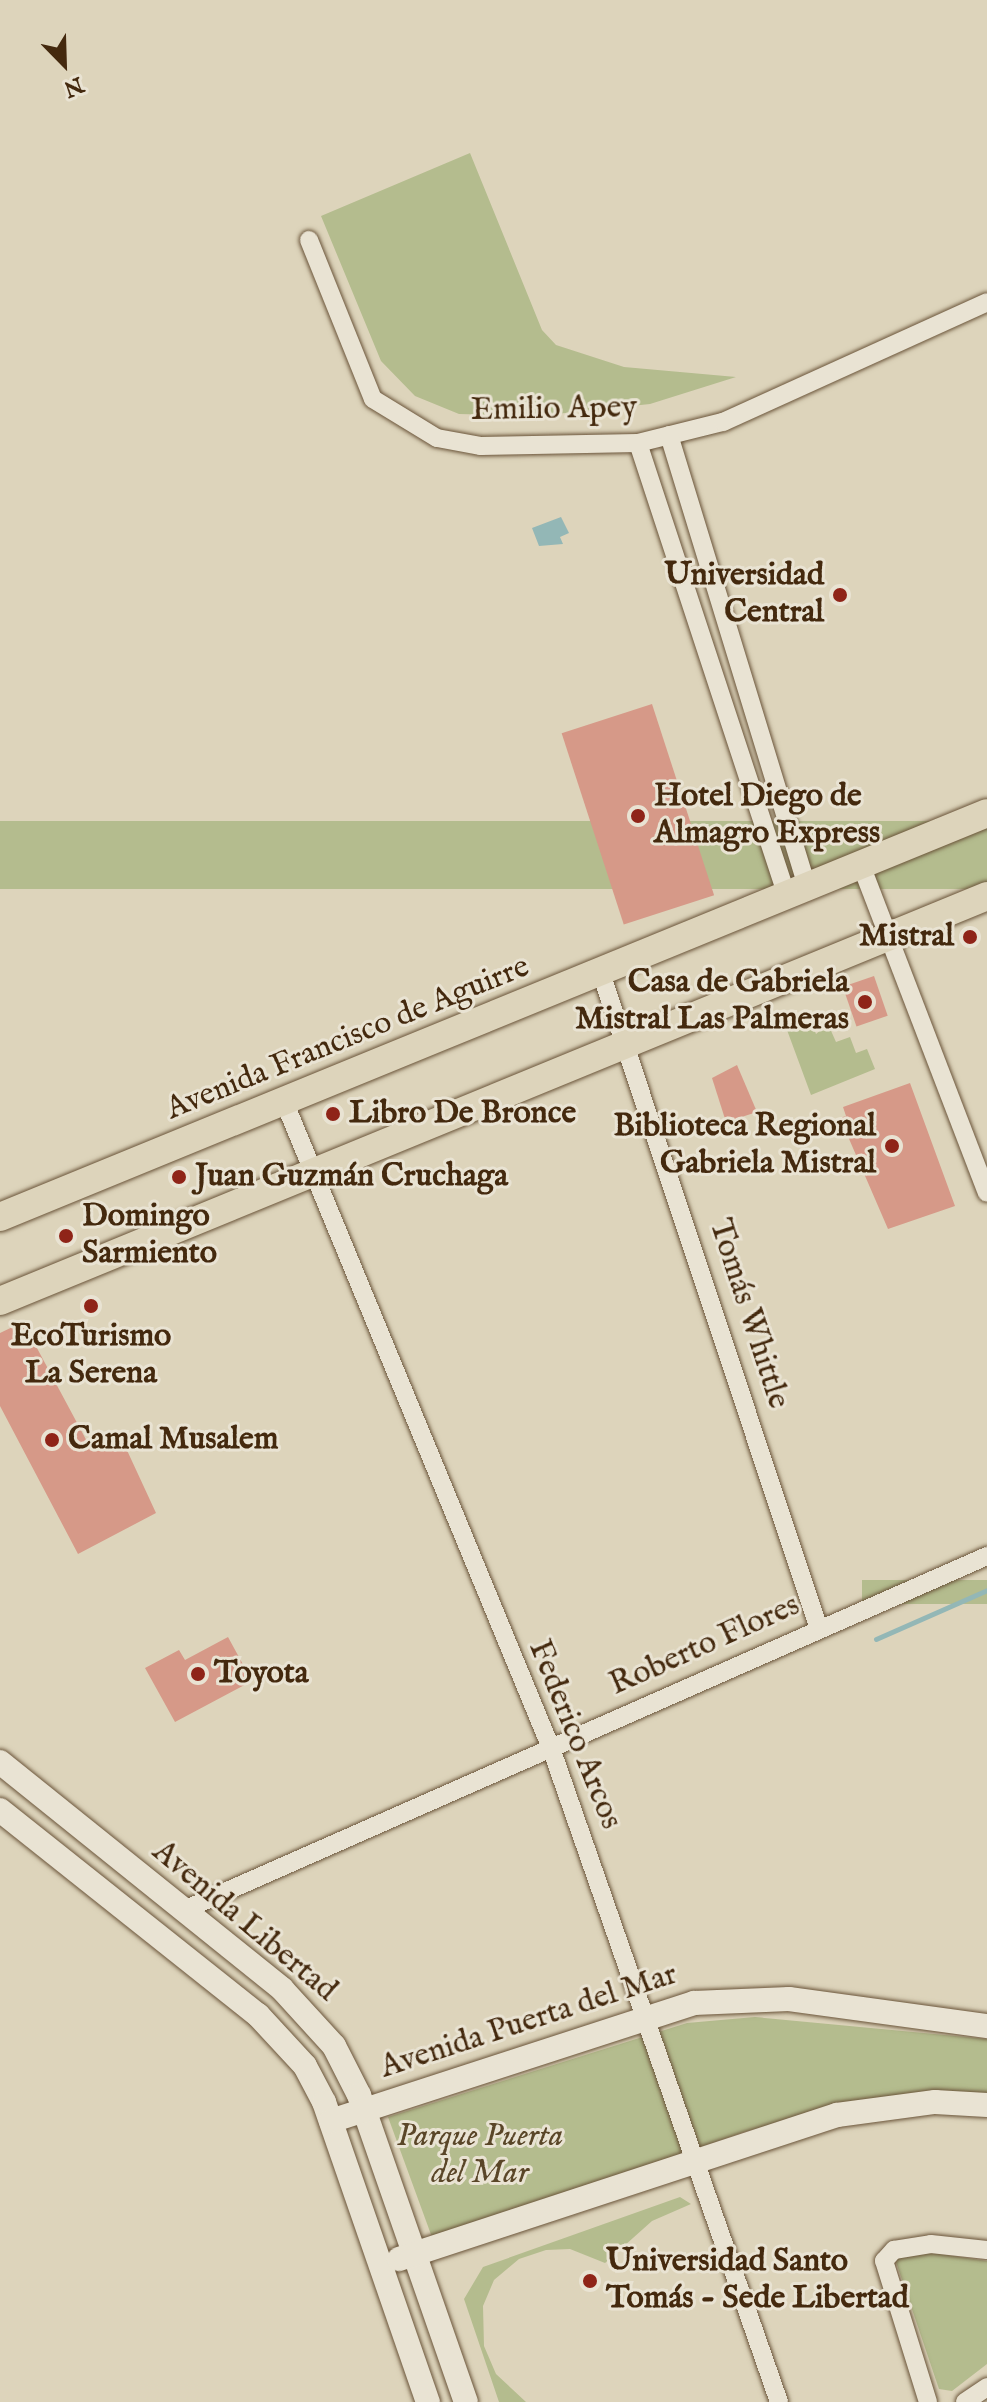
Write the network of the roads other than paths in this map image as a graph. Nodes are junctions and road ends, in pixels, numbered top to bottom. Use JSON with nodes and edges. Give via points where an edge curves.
{"nodes":[{"id":1,"x":309,"y":240,"type":"dead end"},
{"id":2,"x":987,"y":302,"type":"edge"},
{"id":3,"x":669,"y":435,"type":"junction"},
{"id":4,"x":638,"y":443,"type":"junction"},
{"id":5,"x":987,"y":813,"type":"edge"},
{"id":6,"x":861,"y":865,"type":"junction"},
{"id":7,"x":797,"y":891,"type":"junction"},
{"id":8,"x":987,"y":896,"type":"edge"},
{"id":9,"x":892,"y":935,"type":"junction"},
{"id":10,"x":601,"y":973,"type":"junction"},
{"id":11,"x":629,"y":1043,"type":"junction"},
{"id":12,"x":284,"y":1101,"type":"junction"},
{"id":13,"x":317,"y":1171,"type":"junction"},
{"id":14,"x":987,"y":1193,"type":"edge"},
{"id":15,"x":0,"y":1217,"type":"edge"},
{"id":16,"x":0,"y":1301,"type":"edge"},
{"id":17,"x":987,"y":1556,"type":"edge"},
{"id":18,"x":819,"y":1629,"type":"junction"},
{"id":19,"x":551,"y":1748,"type":"junction"},
{"id":20,"x":0,"y":1762,"type":"edge"},
{"id":21,"x":0,"y":1810,"type":"edge"},
{"id":22,"x":184,"y":1910,"type":"junction"},
{"id":23,"x":648,"y":2014,"type":"junction"},
{"id":24,"x":987,"y":2026,"type":"edge"},
{"id":25,"x":987,"y":2105,"type":"edge"},
{"id":26,"x":363,"y":2109,"type":"junction"},
{"id":27,"x":331,"y":2121,"type":"junction"},
{"id":28,"x":695,"y":2158,"type":"junction"},
{"id":29,"x":986,"y":2248,"type":"edge"},
{"id":30,"x":414,"y":2253,"type":"junction"},
{"id":31,"x":381,"y":2265,"type":"junction"},
{"id":32,"x":987,"y":2387,"type":"edge"},
{"id":33,"x":428,"y":2402,"type":"edge"},
{"id":34,"x":466,"y":2402,"type":"edge"},
{"id":35,"x":779,"y":2402,"type":"edge"},
{"id":36,"x":928,"y":2402,"type":"edge"},
{"id":37,"x":965,"y":2402,"type":"edge"}],
"edges":[{"from":1,"to":4,"type":"street","name":"Emilio Apey","via":[[373,399],[407,424],[481,446]]},
{"from":2,"to":3,"type":"street","name":"Emilio Apey","via":[[723,422]]},
{"from":3,"to":4,"type":"street","name":"Emilio Apey"},
{"from":3,"to":7,"type":"street"},
{"from":4,"to":7,"type":"street"},
{"from":5,"to":6,"type":"main road","name":"Avenida Francisco de Aguirre"},
{"from":6,"to":7,"type":"main road","name":"Avenida Francisco de Aguirre"},
{"from":6,"to":9,"type":"street"},
{"from":7,"to":10,"type":"main road","name":"Avenida Francisco de Aguirre"},
{"from":8,"to":9,"type":"main road"},
{"from":9,"to":11,"type":"main road"},
{"from":9,"to":14,"type":"street"},
{"from":10,"to":11,"type":"street","name":"Tomás Whittle"},
{"from":10,"to":12,"type":"main road","name":"Avenida Francisco de Aguirre"},
{"from":11,"to":13,"type":"main road"},
{"from":11,"to":18,"type":"street","name":"Tomás Whittle"},
{"from":12,"to":13,"type":"street","name":"Federico Arcos"},
{"from":12,"to":15,"type":"main road","name":"Avenida Francisco de Aguirre"},
{"from":13,"to":16,"type":"main road"},
{"from":13,"to":19,"type":"street","name":"Federico Arcos","via":[[415,1427]]},
{"from":17,"to":18,"type":"street","name":"Roberto Flores"},
{"from":18,"to":19,"type":"street","name":"Roberto Flores"},
{"from":19,"to":22,"type":"street","name":"Roberto Flores"},
{"from":19,"to":23,"type":"street","name":"Federico Arcos"},
{"from":20,"to":22,"type":"street","name":"Avenida Libertad"},
{"from":21,"to":27,"type":"street","name":"Avenida Libertad","via":[[275,2030],[305,2066]]},
{"from":22,"to":26,"type":"street","name":"Avenida Libertad","via":[[301,2006],[334,2046]]},
{"from":23,"to":24,"type":"street","name":"Avenida Puerta del Mar","via":[[694,2003],[766,1997]]},
{"from":23,"to":26,"type":"street","name":"Avenida Puerta del Mar"},
{"from":23,"to":28,"type":"street","name":"Federico Arcos"},
{"from":25,"to":28,"type":"street","via":[[888,2105]]},
{"from":26,"to":27,"type":"street","name":"Avenida Puerta del Mar"},
{"from":26,"to":30,"type":"street","name":"Avenida Libertad"},
{"from":27,"to":31,"type":"street","name":"Avenida Libertad"},
{"from":28,"to":30,"type":"street"},
{"from":28,"to":35,"type":"street","name":"Federico Arcos"},
{"from":29,"to":36,"type":"street","via":[[931,2244],[894,2250],[884,2261]]},
{"from":30,"to":31,"type":"street"},
{"from":30,"to":34,"type":"street","name":"Avenida Libertad"},
{"from":31,"to":33,"type":"street","name":"Avenida Libertad"},
{"from":32,"to":37,"type":"street"}]}
